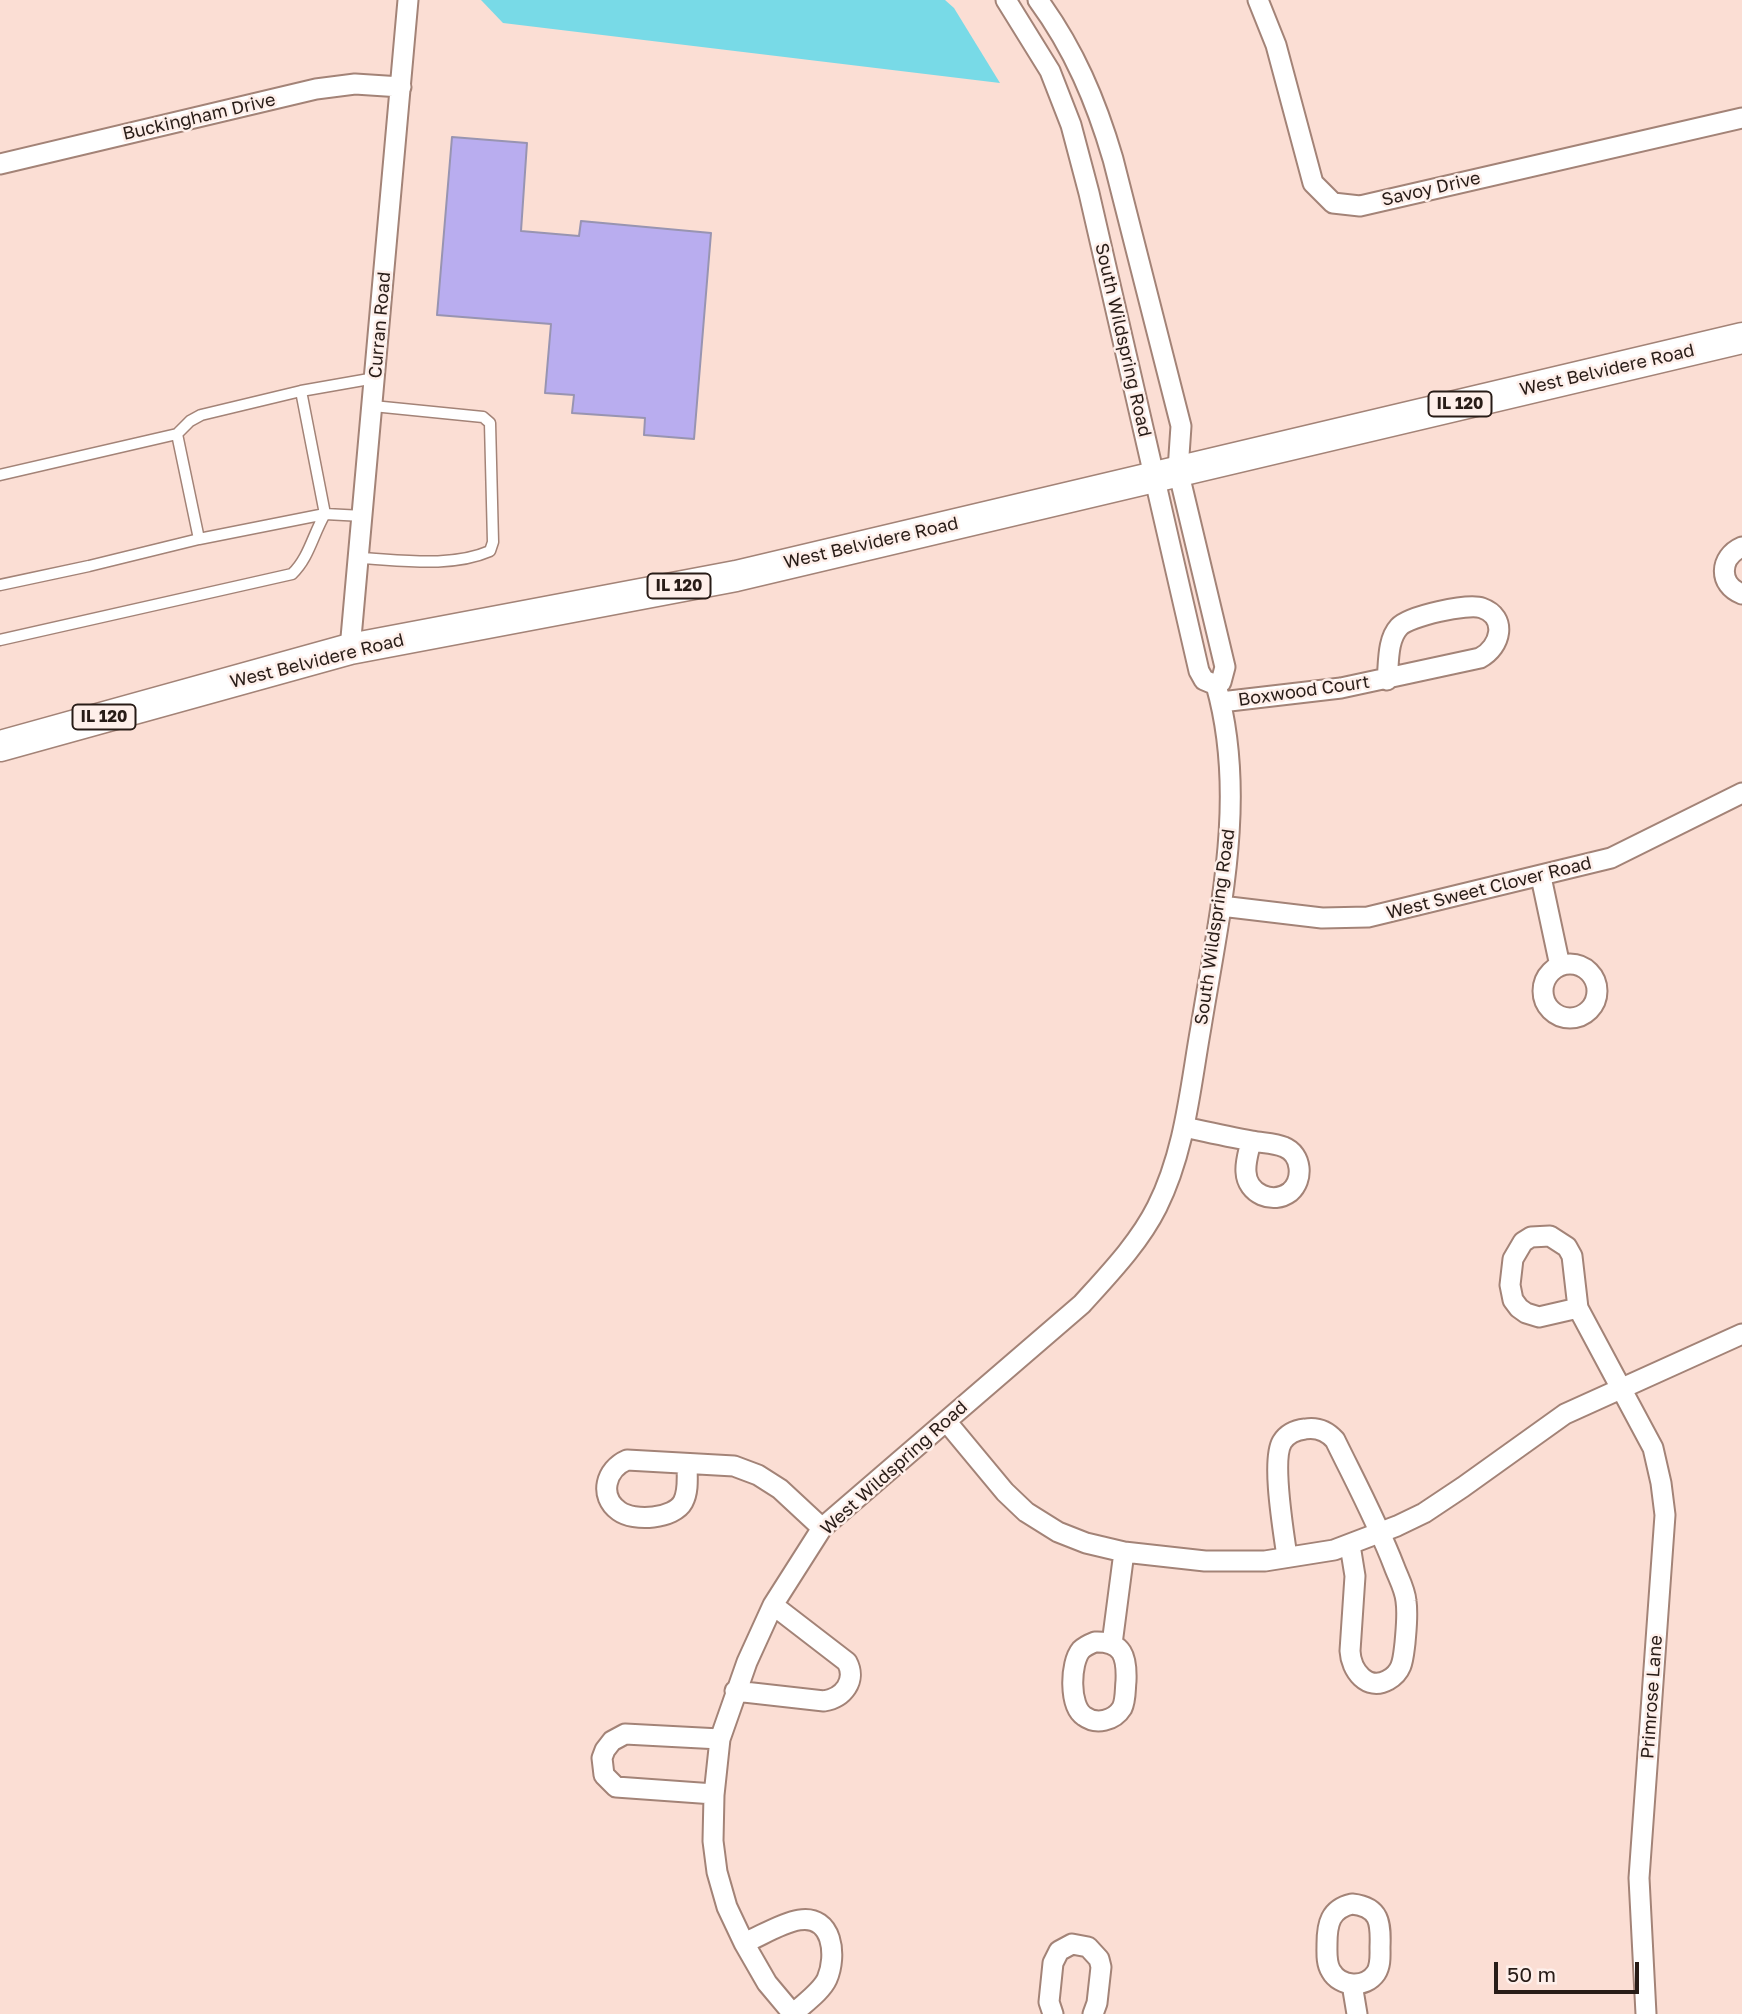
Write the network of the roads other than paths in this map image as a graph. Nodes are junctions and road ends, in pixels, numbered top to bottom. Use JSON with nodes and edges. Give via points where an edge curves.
{"nodes":[{"id":1,"x":408,"y":0,"type":"edge"},
{"id":2,"x":1006,"y":0,"type":"edge"},
{"id":3,"x":1038,"y":0,"type":"edge"},
{"id":4,"x":1258,"y":0,"type":"edge"},
{"id":5,"x":401,"y":87,"type":"junction"},
{"id":6,"x":1742,"y":118,"type":"edge"},
{"id":7,"x":1111,"y":153,"type":"junction"},
{"id":8,"x":1081,"y":160,"type":"junction"},
{"id":9,"x":0,"y":164,"type":"edge"},
{"id":10,"x":1742,"y":338,"type":"edge"},
{"id":11,"x":376,"y":378,"type":"junction"},
{"id":12,"x":301,"y":391,"type":"junction"},
{"id":13,"x":373,"y":406,"type":"junction"},
{"id":14,"x":177,"y":434,"type":"junction"},
{"id":15,"x":1166,"y":473,"type":"junction"},
{"id":16,"x":0,"y":475,"type":"edge"},
{"id":17,"x":324,"y":514,"type":"junction"},
{"id":18,"x":363,"y":516,"type":"junction"},
{"id":19,"x":199,"y":539,"type":"junction"},
{"id":20,"x":1742,"y":547,"type":"edge"},
{"id":21,"x":360,"y":558,"type":"junction"},
{"id":22,"x":0,"y":584,"type":"edge"},
{"id":23,"x":1742,"y":594,"type":"edge"},
{"id":24,"x":0,"y":640,"type":"edge"},
{"id":25,"x":350,"y":649,"type":"junction"},
{"id":26,"x":1387,"y":680,"type":"junction"},
{"id":27,"x":1219,"y":694,"type":"junction"},
{"id":28,"x":0,"y":746,"type":"edge"},
{"id":29,"x":1742,"y":793,"type":"edge"},
{"id":30,"x":1541,"y":877,"type":"junction"},
{"id":31,"x":1221,"y":906,"type":"junction"},
{"id":32,"x":1560,"y":966,"type":"dead end"},
{"id":33,"x":1184,"y":1127,"type":"junction"},
{"id":34,"x":1251,"y":1141,"type":"dead end"},
{"id":35,"x":1578,"y":1308,"type":"junction"},
{"id":36,"x":1742,"y":1334,"type":"edge"},
{"id":37,"x":1620,"y":1389,"type":"junction"},
{"id":38,"x":946,"y":1421,"type":"junction"},
{"id":39,"x":687,"y":1464,"type":"dead end"},
{"id":40,"x":822,"y":1528,"type":"junction"},
{"id":41,"x":1381,"y":1533,"type":"junction"},
{"id":42,"x":1349,"y":1545,"type":"junction"},
{"id":43,"x":1124,"y":1552,"type":"junction"},
{"id":44,"x":1287,"y":1557,"type":"junction"},
{"id":45,"x":773,"y":1605,"type":"junction"},
{"id":46,"x":1112,"y":1644,"type":"dead end"},
{"id":47,"x":735,"y":1691,"type":"junction"},
{"id":48,"x":720,"y":1738,"type":"junction"},
{"id":49,"x":714,"y":1794,"type":"junction"},
{"id":50,"x":744,"y":1943,"type":"junction"},
{"id":51,"x":1352,"y":1984,"type":"dead end"},
{"id":52,"x":793,"y":2014,"type":"edge"},
{"id":53,"x":1053,"y":2014,"type":"edge"},
{"id":54,"x":1093,"y":2014,"type":"edge"},
{"id":55,"x":1357,"y":2014,"type":"edge"},
{"id":56,"x":1646,"y":2014,"type":"edge"}],
"edges":[{"from":1,"to":5,"type":"street","name":"Curran Road"},
{"from":2,"to":8,"type":"street","name":"South Wildspring Road","via":[[1050,71]]},
{"from":3,"to":7,"type":"street","name":"South Wildspring Road","via":[[1075,57]]},
{"from":4,"to":6,"type":"street","name":"Savoy Drive","via":[[1276,45],[1313,183],[1333,203],[1360,206]]},
{"from":5,"to":9,"type":"street","name":"Buckingham Drive","via":[[355,84],[316,89]]},
{"from":5,"to":11,"type":"street","name":"Curran Road"},
{"from":7,"to":8,"type":"street"},
{"from":7,"to":15,"type":"street","name":"South Wildspring Road","via":[[1181,426]]},
{"from":8,"to":15,"type":"street","name":"South Wildspring Road"},
{"from":10,"to":15,"type":"main road","name":"West Belvidere Road","number":"IL 120"},
{"from":11,"to":12,"type":"lane"},
{"from":11,"to":13,"type":"street","name":"Curran Road"},
{"from":12,"to":14,"type":"lane","via":[[201,415]]},
{"from":12,"to":17,"type":"lane"},
{"from":13,"to":18,"type":"street","name":"Curran Road"},
{"from":13,"to":21,"type":"lane","via":[[483,417],[490,423],[493,542],[490,551],[480,555],[441,561]]},
{"from":14,"to":16,"type":"lane"},
{"from":14,"to":19,"type":"lane"},
{"from":15,"to":25,"type":"main road","name":"West Belvidere Road","number":"IL 120","via":[[736,576]]},
{"from":15,"to":27,"type":"street","name":"South Wildspring Road","via":[[1225,667]]},
{"from":17,"to":18,"type":"lane"},
{"from":17,"to":19,"type":"lane"},
{"from":17,"to":24,"type":"lane","via":[[301,566],[292,574]]},
{"from":18,"to":21,"type":"street","name":"Curran Road"},
{"from":19,"to":22,"type":"lane"},
{"from":20,"to":23,"type":"street","via":[[1728,556],[1724,571],[1728,585]]},
{"from":21,"to":25,"type":"street","name":"Curran Road"},
{"from":25,"to":28,"type":"main road","name":"West Belvidere Road","number":"IL 120"},
{"from":26,"to":26,"type":"street","name":"Boxwood Court","via":[[1490,653],[1497,643],[1496,621],[1491,613],[1469,606],[1411,619],[1393,636]]},
{"from":26,"to":27,"type":"street","name":"Boxwood Court","via":[[1303,694]]},
{"from":27,"to":31,"type":"street","name":"South Wildspring Road","via":[[1227,728],[1231,823]]},
{"from":29,"to":30,"type":"street","name":"West Sweet Clover Road","via":[[1611,858]]},
{"from":30,"to":31,"type":"street","name":"West Sweet Clover Road","via":[[1368,917],[1322,918]]},
{"from":30,"to":32,"type":"street"},
{"from":31,"to":33,"type":"street","name":"South Wildspring Road"},
{"from":33,"to":34,"type":"street"},
{"from":33,"to":38,"type":"street","name":"West Wildspring Road","via":[[1180,1152],[1156,1209],[1119,1262],[1082,1304]]},
{"from":35,"to":35,"type":"street","via":[[1567,1247],[1550,1236],[1523,1242],[1513,1259],[1510,1285],[1519,1308],[1539,1317]]},
{"from":35,"to":37,"type":"street","name":"Primrose Lane"},
{"from":36,"to":37,"type":"street"},
{"from":37,"to":41,"type":"street","via":[[1565,1414],[1424,1513]]},
{"from":37,"to":56,"type":"street","name":"Primrose Lane","via":[[1653,1448],[1665,1515],[1639,1878]]},
{"from":38,"to":40,"type":"street","name":"West Wildspring Road"},
{"from":38,"to":43,"type":"street","via":[[1026,1512],[1068,1536]]},
{"from":39,"to":40,"type":"street","via":[[734,1466],[758,1475]]},
{"from":40,"to":45,"type":"street","name":"West Wildspring Road"},
{"from":41,"to":42,"type":"street"},
{"from":41,"to":42,"type":"street","via":[[1406,1598],[1407,1626],[1402,1666],[1383,1682],[1362,1679],[1351,1663],[1354,1576]]},
{"from":41,"to":44,"type":"street","via":[[1335,1440],[1325,1431],[1301,1430],[1285,1438],[1279,1452]]},
{"from":42,"to":44,"type":"street"},
{"from":43,"to":44,"type":"street","via":[[1205,1561]]},
{"from":43,"to":46,"type":"street"},
{"from":45,"to":47,"type":"street","name":"West Wildspring Road"},
{"from":45,"to":47,"type":"street","via":[[848,1662],[849,1685],[824,1701]]},
{"from":47,"to":48,"type":"street","name":"West Wildspring Road"},
{"from":48,"to":49,"type":"street","name":"West Wildspring Road"},
{"from":48,"to":49,"type":"street","via":[[625,1734],[608,1746],[602,1762],[606,1778],[620,1788]]},
{"from":49,"to":50,"type":"street","name":"West Wildspring Road","via":[[718,1872],[727,1907]]},
{"from":50,"to":52,"type":"street","name":"West Wildspring Road","via":[[767,1983]]},
{"from":50,"to":52,"type":"street","via":[[799,1920],[817,1922],[827,1931],[832,1952],[827,1980]]},
{"from":51,"to":55,"type":"street"},
{"from":53,"to":54,"type":"street","via":[[1049,2002],[1053,1963],[1059,1951],[1072,1944],[1088,1947],[1099,1959]]}]}
